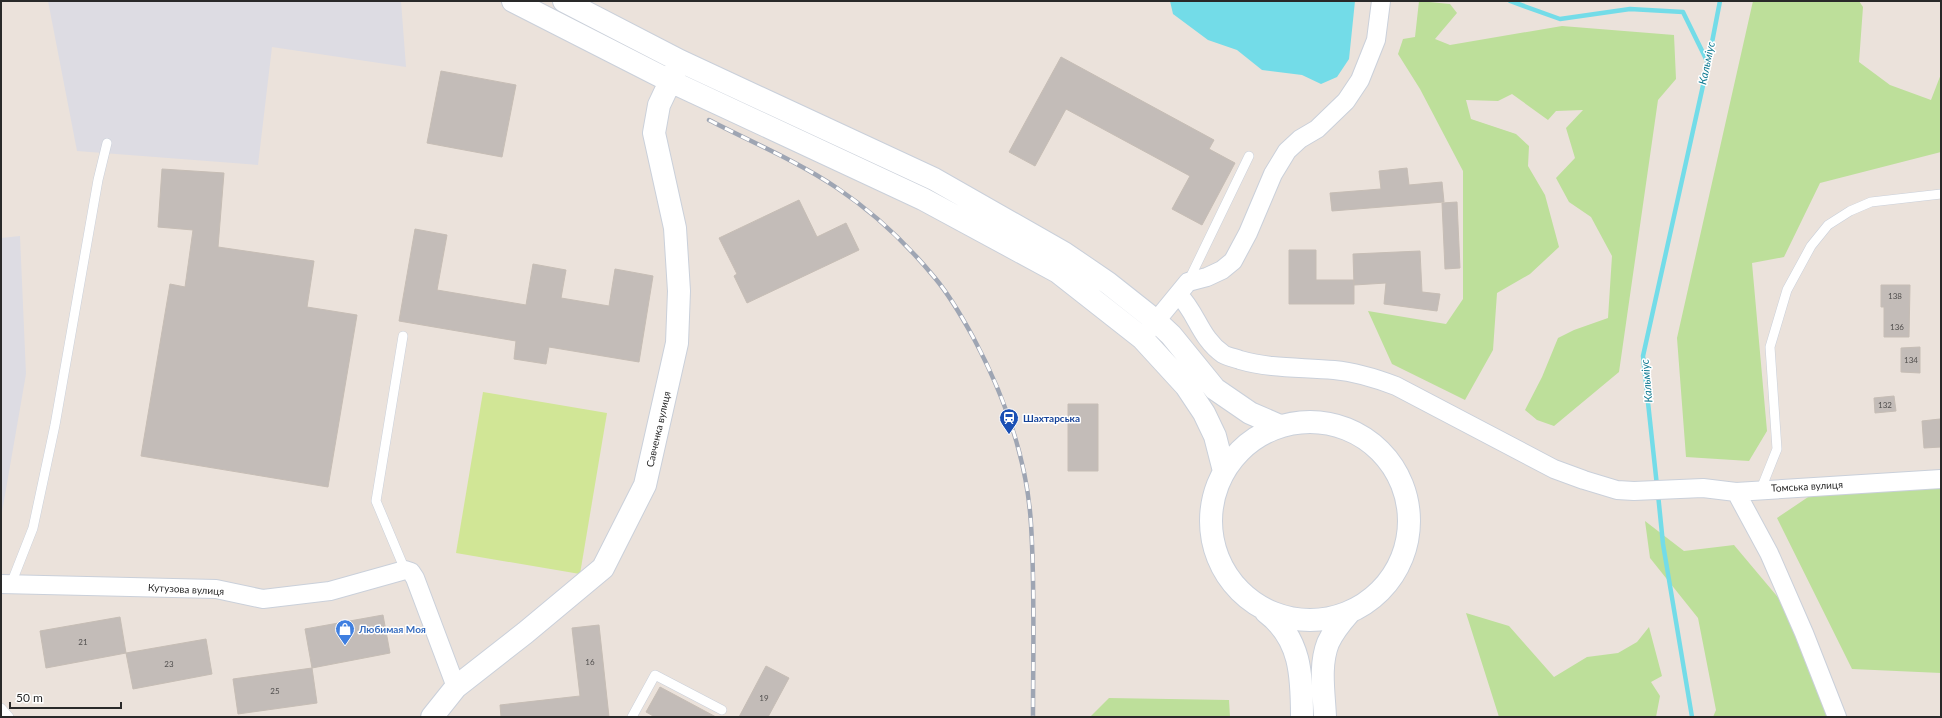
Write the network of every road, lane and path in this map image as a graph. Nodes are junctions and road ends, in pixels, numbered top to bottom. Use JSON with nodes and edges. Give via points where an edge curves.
{"nodes":[{"id":1,"x":514,"y":1,"type":"edge"},
{"id":2,"x":564,"y":1,"type":"edge"},
{"id":3,"x":1381,"y":1,"type":"edge"},
{"id":4,"x":680,"y":61,"type":"junction"},
{"id":5,"x":670,"y":81,"type":"junction"},
{"id":6,"x":107,"y":143,"type":"dead end"},
{"id":7,"x":1249,"y":156,"type":"dead end"},
{"id":8,"x":1941,"y":194,"type":"edge"},
{"id":9,"x":1183,"y":288,"type":"junction"},
{"id":10,"x":1156,"y":322,"type":"junction"},
{"id":11,"x":402,"y":336,"type":"dead end"},
{"id":12,"x":1142,"y":338,"type":"junction"},
{"id":13,"x":1280,"y":426,"type":"junction"},
{"id":14,"x":1224,"y":471,"type":"junction"},
{"id":15,"x":1941,"y":479,"type":"edge"},
{"id":16,"x":1761,"y":489,"type":"junction"},
{"id":17,"x":1736,"y":492,"type":"junction"},
{"id":18,"x":405,"y":570,"type":"junction"},
{"id":19,"x":6,"y":584,"type":"edge"},
{"id":20,"x":1246,"y":597,"type":"junction"},
{"id":21,"x":1349,"y":613,"type":"junction"},
{"id":22,"x":456,"y":687,"type":"junction"},
{"id":23,"x":1,"y":708,"type":"edge"},
{"id":24,"x":722,"y":710,"type":"dead end"},
{"id":25,"x":9,"y":717,"type":"edge"},
{"id":26,"x":432,"y":717,"type":"edge"},
{"id":27,"x":632,"y":717,"type":"edge"},
{"id":28,"x":1302,"y":717,"type":"edge"},
{"id":29,"x":1325,"y":717,"type":"edge"},
{"id":30,"x":1837,"y":717,"type":"edge"}],
"edges":[{"from":1,"to":5,"type":"main road"},
{"from":2,"to":4,"type":"main road"},
{"from":3,"to":9,"type":"street","via":[[1376,40],[1353,91],[1317,129],[1287,151],[1273,174],[1234,261],[1222,270]]},
{"from":4,"to":5,"type":"main road","name":"Савченка вулиця"},
{"from":4,"to":10,"type":"main road","via":[[934,179],[1064,253],[1108,283]]},
{"from":5,"to":12,"type":"main road","via":[[923,200],[1051,269]]},
{"from":5,"to":22,"type":"main road","name":"Савченка вулиця","via":[[659,105],[654,133],[675,228],[679,291],[678,343],[645,486],[603,568]]},
{"from":6,"to":19,"type":"lane","via":[[98,180],[55,425],[33,528]]},
{"from":7,"to":9,"type":"lane"},
{"from":8,"to":16,"type":"lane","via":[[1871,202],[1828,225],[1811,246],[1787,290],[1770,347],[1777,449]]},
{"from":9,"to":10,"type":"street"},
{"from":9,"to":17,"type":"street","name":"Томська вулиця","via":[[1209,342],[1224,355],[1252,363],[1358,373],[1378,379],[1554,469],[1617,490],[1702,488]]},
{"from":10,"to":12,"type":"street"},
{"from":10,"to":13,"type":"main road","via":[[1171,335],[1216,388],[1250,413]]},
{"from":11,"to":18,"type":"lane","via":[[376,501]]},
{"from":12,"to":14,"type":"main road","via":[[1186,386],[1204,413],[1216,436]]},
{"from":13,"to":14,"type":"main road","via":[[1248,444]]},
{"from":13,"to":21,"type":"main road","via":[[1307,422],[1328,424],[1360,435],[1381,452],[1398,474],[1407,500],[1409,527],[1404,554],[1391,578],[1373,599]]},
{"from":14,"to":20,"type":"main road","via":[[1213,496],[1210,524],[1215,551],[1227,577]]},
{"from":15,"to":16,"type":"street","name":"Томська вулиця"},
{"from":16,"to":17,"type":"street","name":"Томська вулиця"},
{"from":17,"to":30,"type":"street","via":[[1769,553]]},
{"from":18,"to":19,"type":"street","name":"Кутузова вулиця","via":[[330,591],[263,599],[216,589]]},
{"from":18,"to":22,"type":"street","via":[[411,572],[415,578]]},
{"from":20,"to":21,"type":"main road","via":[[1261,608],[1295,620],[1314,621]]},
{"from":20,"to":28,"type":"main road","via":[[1277,620],[1291,640],[1299,665]]},
{"from":21,"to":29,"type":"main road","via":[[1328,643],[1324,658]]},
{"from":22,"to":26,"type":"main road","name":"Савченка вулиця"},
{"from":23,"to":25,"type":"lane"},
{"from":24,"to":27,"type":"lane","via":[[655,675]]}]}
